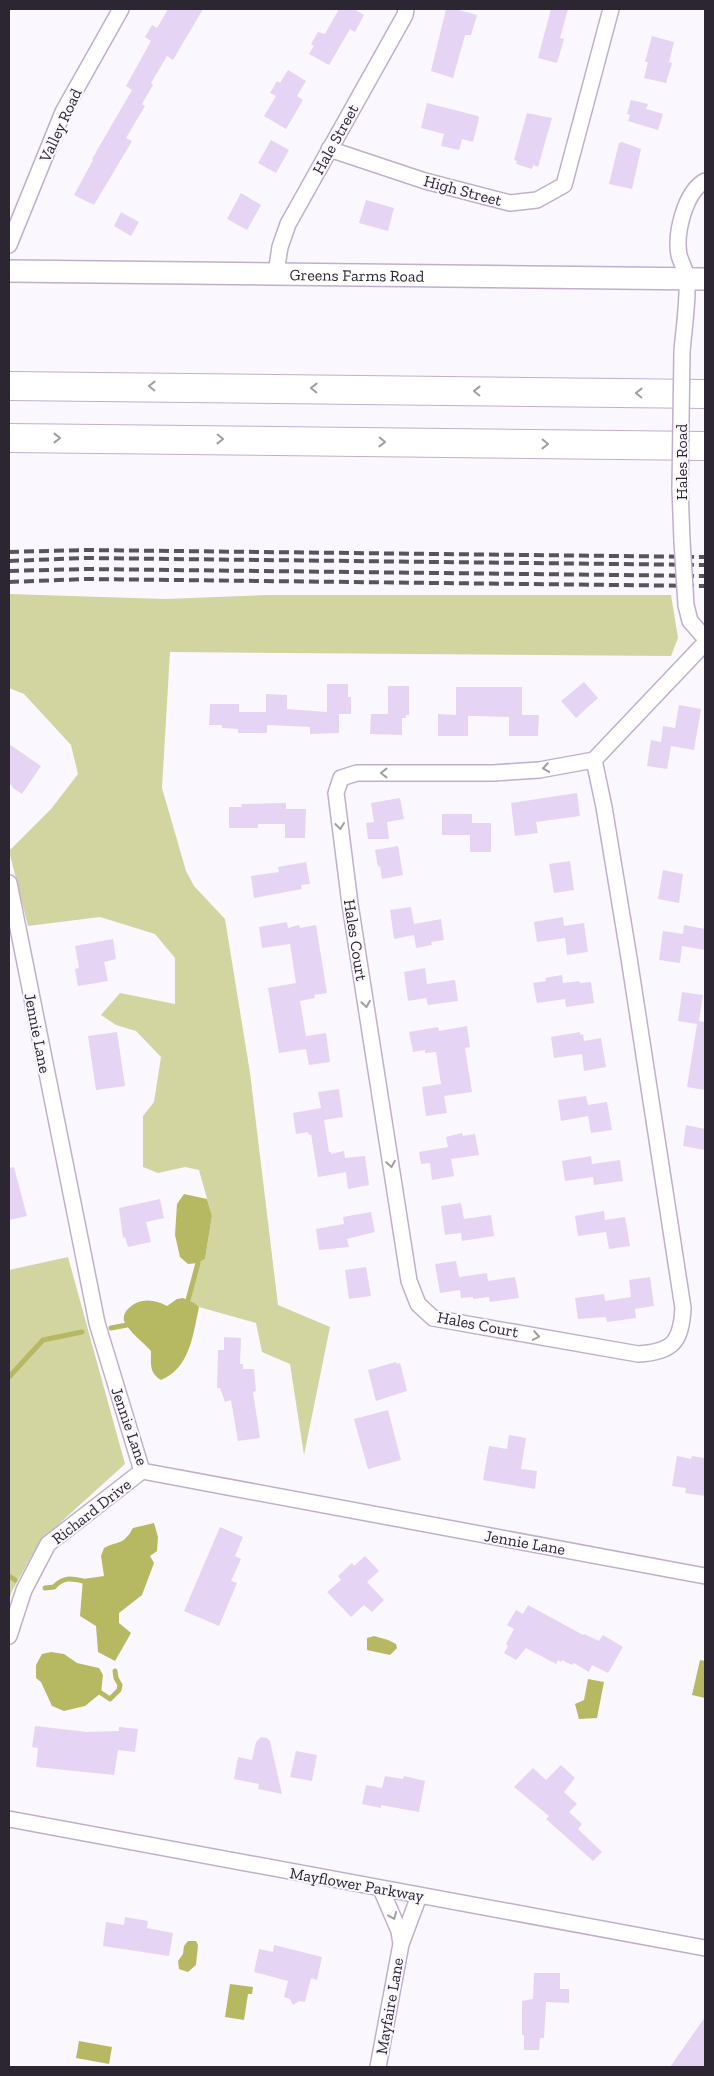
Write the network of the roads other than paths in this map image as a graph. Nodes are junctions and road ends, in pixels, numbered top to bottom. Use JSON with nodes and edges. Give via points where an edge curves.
{"nodes":[{"id":1,"x":121,"y":9,"type":"edge"},
{"id":2,"x":406,"y":9,"type":"edge"},
{"id":3,"x":611,"y":9,"type":"edge"},
{"id":4,"x":329,"y":149,"type":"junction"},
{"id":5,"x":705,"y":181,"type":"edge"},
{"id":6,"x":9,"y":245,"type":"edge"},
{"id":7,"x":9,"y":271,"type":"edge"},
{"id":8,"x":276,"y":273,"type":"junction"},
{"id":9,"x":696,"y":279,"type":"edge"},
{"id":10,"x":9,"y":386,"type":"edge"},
{"id":11,"x":705,"y":394,"type":"edge"},
{"id":12,"x":9,"y":438,"type":"edge"},
{"id":13,"x":705,"y":446,"type":"edge"},
{"id":14,"x":705,"y":638,"type":"edge"},
{"id":15,"x":705,"y":643,"type":"edge"},
{"id":16,"x":594,"y":760,"type":"junction"},
{"id":17,"x":9,"y":883,"type":"edge"},
{"id":18,"x":142,"y":1471,"type":"junction"},
{"id":19,"x":705,"y":1576,"type":"edge"},
{"id":20,"x":9,"y":1636,"type":"edge"},
{"id":21,"x":9,"y":1820,"type":"edge"},
{"id":22,"x":381,"y":1889,"type":"junction"},
{"id":23,"x":419,"y":1896,"type":"junction"},
{"id":24,"x":400,"y":1944,"type":"junction"},
{"id":25,"x":705,"y":1948,"type":"edge"},
{"id":26,"x":378,"y":2067,"type":"edge"}],
"edges":[{"from":1,"to":6,"type":"street","name":"Valley Road","via":[[63,112]]},
{"from":2,"to":4,"type":"street","name":"Hale Street"},
{"from":3,"to":4,"type":"street","name":"High Street","via":[[564,185],[537,200],[510,203],[425,181]]},
{"from":4,"to":8,"type":"street","name":"Hale Street","via":[[288,224]]},
{"from":5,"to":9,"type":"street","via":[[699,184],[685,208],[679,226],[679,254]]},
{"from":7,"to":8,"type":"main road","name":"Greens Farms Road"},
{"from":8,"to":9,"type":"main road","name":"Greens Farms Road"},
{"from":9,"to":14,"type":"street","name":"Hales Road","bridge":true,"via":[[682,351],[680,488],[686,606],[690,621]]},
{"from":11,"to":10,"type":"highway","one_way":true},
{"from":12,"to":13,"type":"highway","one_way":true},
{"from":15,"to":16,"type":"street"},
{"from":16,"to":16,"type":"street","name":"Hales Court","one_way":true,"via":[[539,770],[492,773],[357,773],[341,778],[336,793],[350,904],[409,1281],[418,1304],[433,1318],[638,1354],[658,1353],[674,1344],[682,1327],[683,1308],[629,958]]},
{"from":17,"to":18,"type":"street","name":"Jennie Lane","via":[[97,1323]]},
{"from":18,"to":19,"type":"street","name":"Jennie Lane"},
{"from":18,"to":20,"type":"street","name":"Richard Drive","via":[[48,1544],[24,1590]]},
{"from":21,"to":22,"type":"street","name":"Mayflower Parkway"},
{"from":22,"to":23,"type":"street","name":"Mayflower Parkway"},
{"from":22,"to":24,"type":"street","name":"Mayfaire Lane","one_way":true,"via":[[399,1931]]},
{"from":23,"to":24,"type":"street","name":"Mayfaire Lane"},
{"from":23,"to":25,"type":"street","name":"Mayflower Parkway"},
{"from":24,"to":26,"type":"street","name":"Mayfaire Lane"}]}
